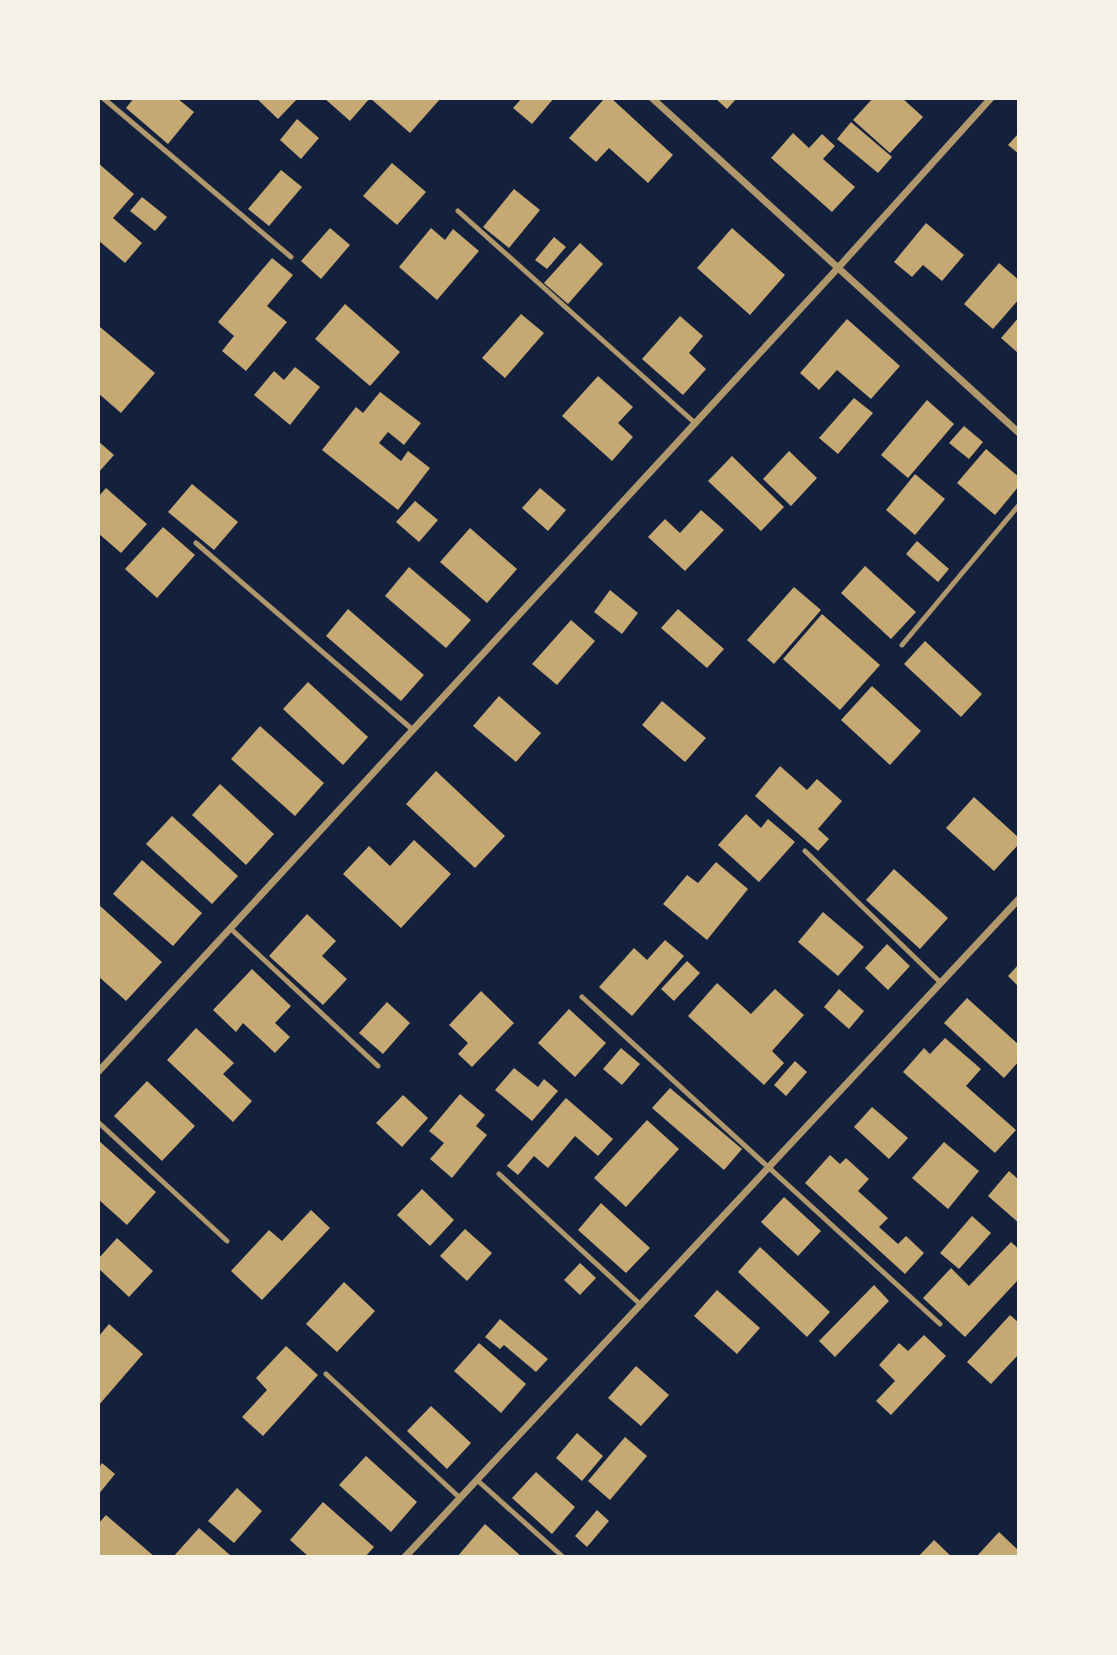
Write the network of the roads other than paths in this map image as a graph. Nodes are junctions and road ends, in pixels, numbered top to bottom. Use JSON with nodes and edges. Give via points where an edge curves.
{"nodes":[{"id":1,"x":103,"y":98,"type":"edge"},
{"id":2,"x":652,"y":98,"type":"edge"},
{"id":3,"x":991,"y":98,"type":"edge"},
{"id":4,"x":458,"y":211,"type":"dead end"},
{"id":5,"x":291,"y":257,"type":"dead end"},
{"id":6,"x":837,"y":269,"type":"junction"},
{"id":7,"x":695,"y":423,"type":"junction"},
{"id":8,"x":1019,"y":433,"type":"edge"},
{"id":9,"x":1019,"y":505,"type":"edge"},
{"id":10,"x":197,"y":543,"type":"dead end"},
{"id":11,"x":902,"y":645,"type":"dead end"},
{"id":12,"x":413,"y":730,"type":"junction"},
{"id":13,"x":805,"y":851,"type":"dead end"},
{"id":14,"x":1019,"y":899,"type":"edge"},
{"id":15,"x":230,"y":929,"type":"junction"},
{"id":16,"x":941,"y":983,"type":"junction"},
{"id":17,"x":582,"y":997,"type":"dead end"},
{"id":18,"x":378,"y":1066,"type":"dead end"},
{"id":19,"x":98,"y":1073,"type":"edge"},
{"id":20,"x":98,"y":1122,"type":"edge"},
{"id":21,"x":769,"y":1167,"type":"junction"},
{"id":22,"x":499,"y":1174,"type":"dead end"},
{"id":23,"x":227,"y":1241,"type":"dead end"},
{"id":24,"x":641,"y":1305,"type":"junction"},
{"id":25,"x":940,"y":1324,"type":"dead end"},
{"id":26,"x":326,"y":1374,"type":"dead end"},
{"id":27,"x":477,"y":1480,"type":"junction"},
{"id":28,"x":460,"y":1498,"type":"junction"},
{"id":29,"x":405,"y":1557,"type":"edge"},
{"id":30,"x":563,"y":1557,"type":"edge"}],
"edges":[{"from":1,"to":5,"type":"lane"},
{"from":2,"to":6,"type":"street"},
{"from":3,"to":6,"type":"street"},
{"from":4,"to":7,"type":"lane"},
{"from":6,"to":7,"type":"street"},
{"from":6,"to":8,"type":"street"},
{"from":7,"to":12,"type":"street"},
{"from":9,"to":11,"type":"lane"},
{"from":10,"to":12,"type":"lane"},
{"from":12,"to":15,"type":"street"},
{"from":13,"to":16,"type":"lane"},
{"from":14,"to":16,"type":"street"},
{"from":15,"to":18,"type":"lane"},
{"from":15,"to":19,"type":"street"},
{"from":16,"to":21,"type":"street"},
{"from":17,"to":21,"type":"lane"},
{"from":20,"to":23,"type":"lane"},
{"from":21,"to":24,"type":"street"},
{"from":21,"to":25,"type":"lane"},
{"from":22,"to":24,"type":"lane"},
{"from":24,"to":27,"type":"street"},
{"from":26,"to":28,"type":"lane"},
{"from":27,"to":28,"type":"street"},
{"from":27,"to":30,"type":"lane"},
{"from":28,"to":29,"type":"street"}]}
